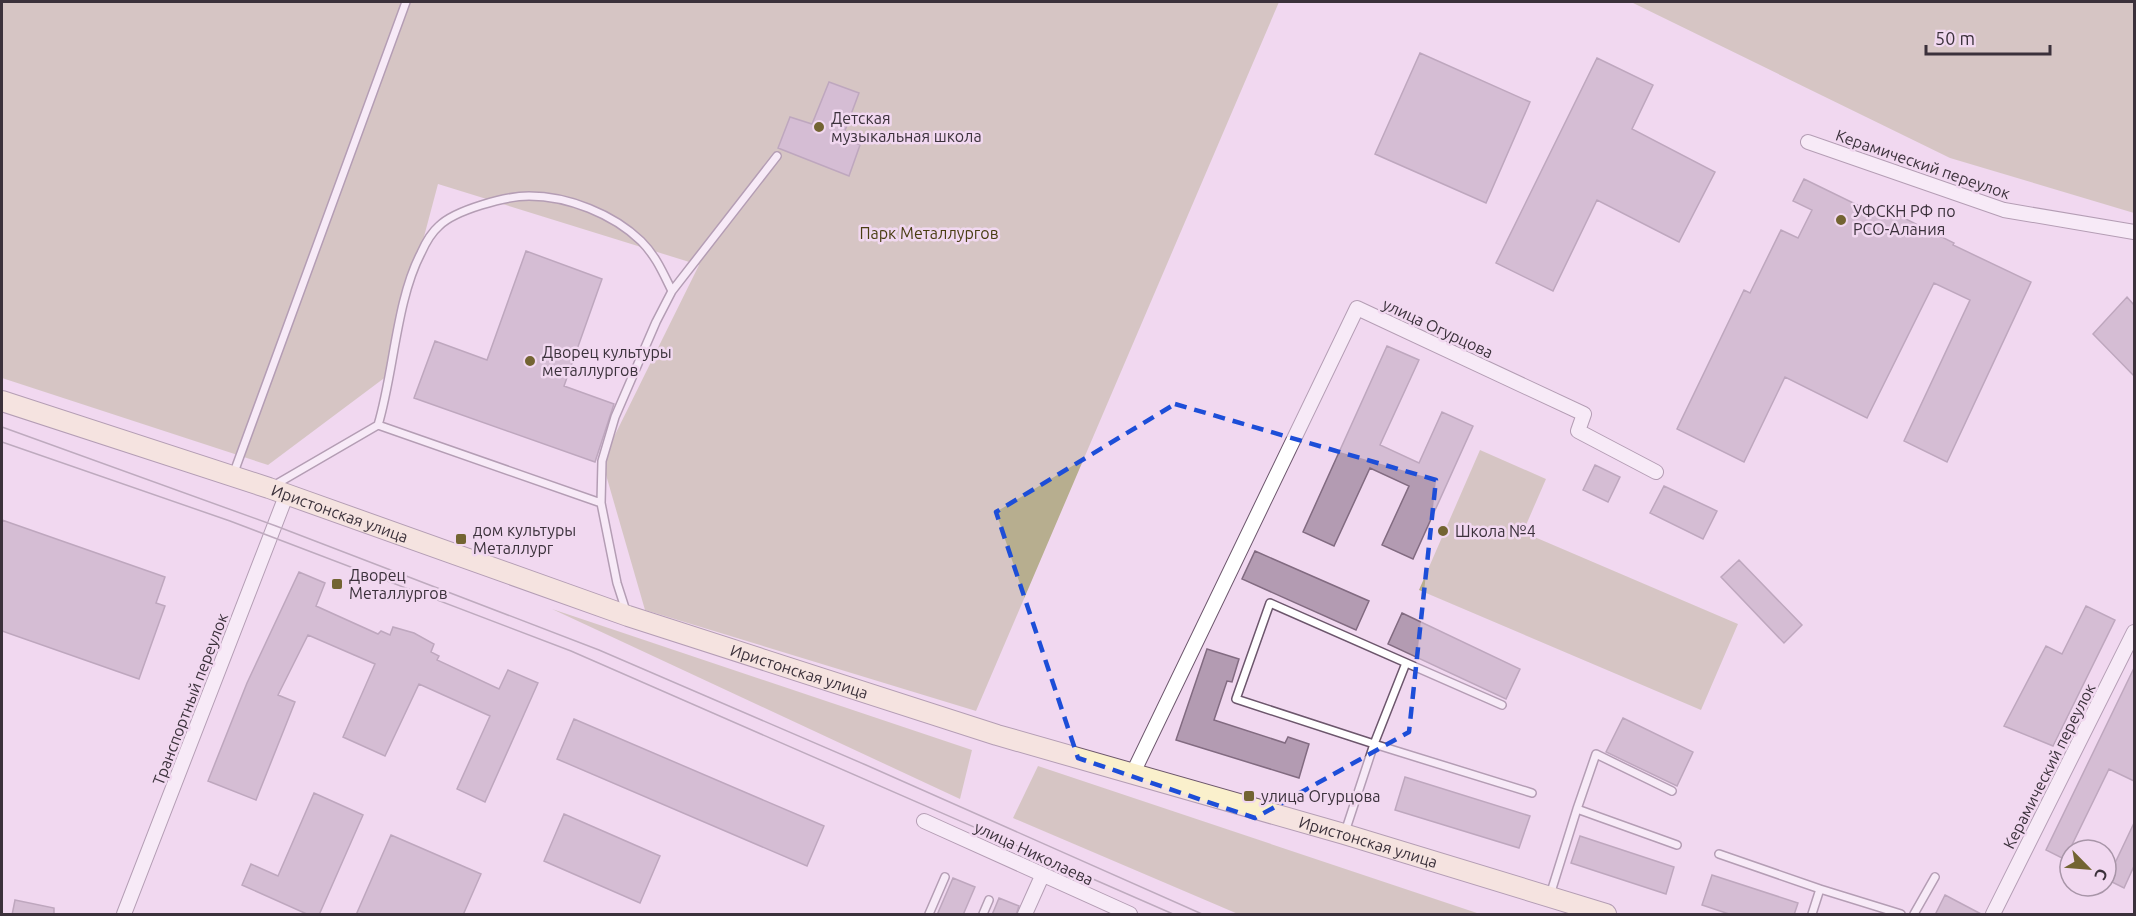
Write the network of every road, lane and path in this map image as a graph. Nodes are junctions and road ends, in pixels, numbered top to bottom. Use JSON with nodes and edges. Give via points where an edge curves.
{"nodes":[{"id":1,"x":406,"y":2,"type":"edge"},
{"id":2,"x":1808,"y":142,"type":"dead end"},
{"id":3,"x":777,"y":156,"type":"dead end"},
{"id":4,"x":2134,"y":232,"type":"edge"},
{"id":5,"x":672,"y":291,"type":"junction"},
{"id":6,"x":2,"y":401,"type":"edge"},
{"id":7,"x":378,"y":425,"type":"junction"},
{"id":8,"x":1656,"y":472,"type":"dead end"},
{"id":9,"x":232,"y":477,"type":"junction"},
{"id":10,"x":277,"y":492,"type":"junction"},
{"id":11,"x":601,"y":503,"type":"junction"},
{"id":12,"x":628,"y":616,"type":"junction"},
{"id":13,"x":2134,"y":632,"type":"edge"},
{"id":14,"x":1406,"y":663,"type":"junction"},
{"id":15,"x":1502,"y":705,"type":"dead end"},
{"id":16,"x":1374,"y":744,"type":"junction"},
{"id":17,"x":1132,"y":775,"type":"junction"},
{"id":18,"x":1672,"y":791,"type":"dead end"},
{"id":19,"x":1532,"y":793,"type":"dead end"},
{"id":20,"x":1577,"y":809,"type":"junction"},
{"id":21,"x":924,"y":821,"type":"dead end"},
{"id":22,"x":1344,"y":834,"type":"junction"},
{"id":23,"x":1677,"y":845,"type":"dead end"},
{"id":24,"x":1719,"y":854,"type":"dead end"},
{"id":25,"x":1042,"y":876,"type":"junction"},
{"id":26,"x":945,"y":877,"type":"dead end"},
{"id":27,"x":1935,"y":877,"type":"dead end"},
{"id":28,"x":1820,"y":889,"type":"junction"},
{"id":29,"x":1549,"y":897,"type":"junction"},
{"id":30,"x":989,"y":900,"type":"dead end"},
{"id":31,"x":124,"y":915,"type":"edge"},
{"id":32,"x":929,"y":915,"type":"edge"},
{"id":33,"x":983,"y":915,"type":"edge"},
{"id":34,"x":1025,"y":915,"type":"edge"},
{"id":35,"x":1130,"y":915,"type":"edge"},
{"id":36,"x":1606,"y":915,"type":"edge"},
{"id":37,"x":1812,"y":915,"type":"edge"},
{"id":38,"x":1901,"y":915,"type":"edge"},
{"id":39,"x":1914,"y":915,"type":"edge"},
{"id":40,"x":1993,"y":915,"type":"edge"}],
"edges":[{"from":1,"to":9,"type":"lane"},
{"from":2,"to":4,"type":"street","name":"Керамический переулок","via":[[2004,210]]},
{"from":3,"to":5,"type":"lane"},
{"from":5,"to":7,"type":"lane","via":[[657,260],[611,219],[573,203],[528,196],[474,207],[439,225],[421,252]]},
{"from":5,"to":11,"type":"lane","via":[[615,417],[602,462]]},
{"from":6,"to":9,"type":"main road","name":"Иристонская улица"},
{"from":7,"to":10,"type":"lane"},
{"from":7,"to":11,"type":"lane"},
{"from":8,"to":17,"type":"street","name":"улица Огурцова","via":[[1578,431],[1584,414],[1357,308]]},
{"from":9,"to":10,"type":"main road","name":"Иристонская улица"},
{"from":10,"to":12,"type":"main road","name":"Иристонская улица"},
{"from":10,"to":31,"type":"street","name":"Транспортный переулок"},
{"from":11,"to":12,"type":"lane","via":[[617,583]]},
{"from":12,"to":17,"type":"main road","name":"Иристонская улица"},
{"from":13,"to":40,"type":"street","name":"Керамический переулок"},
{"from":14,"to":15,"type":"lane"},
{"from":14,"to":16,"type":"lane"},
{"from":14,"to":16,"type":"lane","via":[[1270,603],[1236,699]]},
{"from":16,"to":19,"type":"lane"},
{"from":16,"to":22,"type":"lane"},
{"from":17,"to":22,"type":"main road","name":"Иристонская улица"},
{"from":18,"to":20,"type":"lane","via":[[1596,754]]},
{"from":20,"to":23,"type":"lane"},
{"from":20,"to":29,"type":"lane"},
{"from":21,"to":25,"type":"street","name":"улица Николаева"},
{"from":22,"to":29,"type":"main road","name":"Иристонская улица"},
{"from":24,"to":28,"type":"lane"},
{"from":25,"to":34,"type":"street"},
{"from":25,"to":35,"type":"street","name":"улица Николаева"},
{"from":26,"to":32,"type":"lane"},
{"from":27,"to":39,"type":"lane"},
{"from":28,"to":37,"type":"lane"},
{"from":28,"to":38,"type":"lane"},
{"from":29,"to":36,"type":"main road","name":"Иристонская улица"},
{"from":30,"to":33,"type":"lane"}]}
